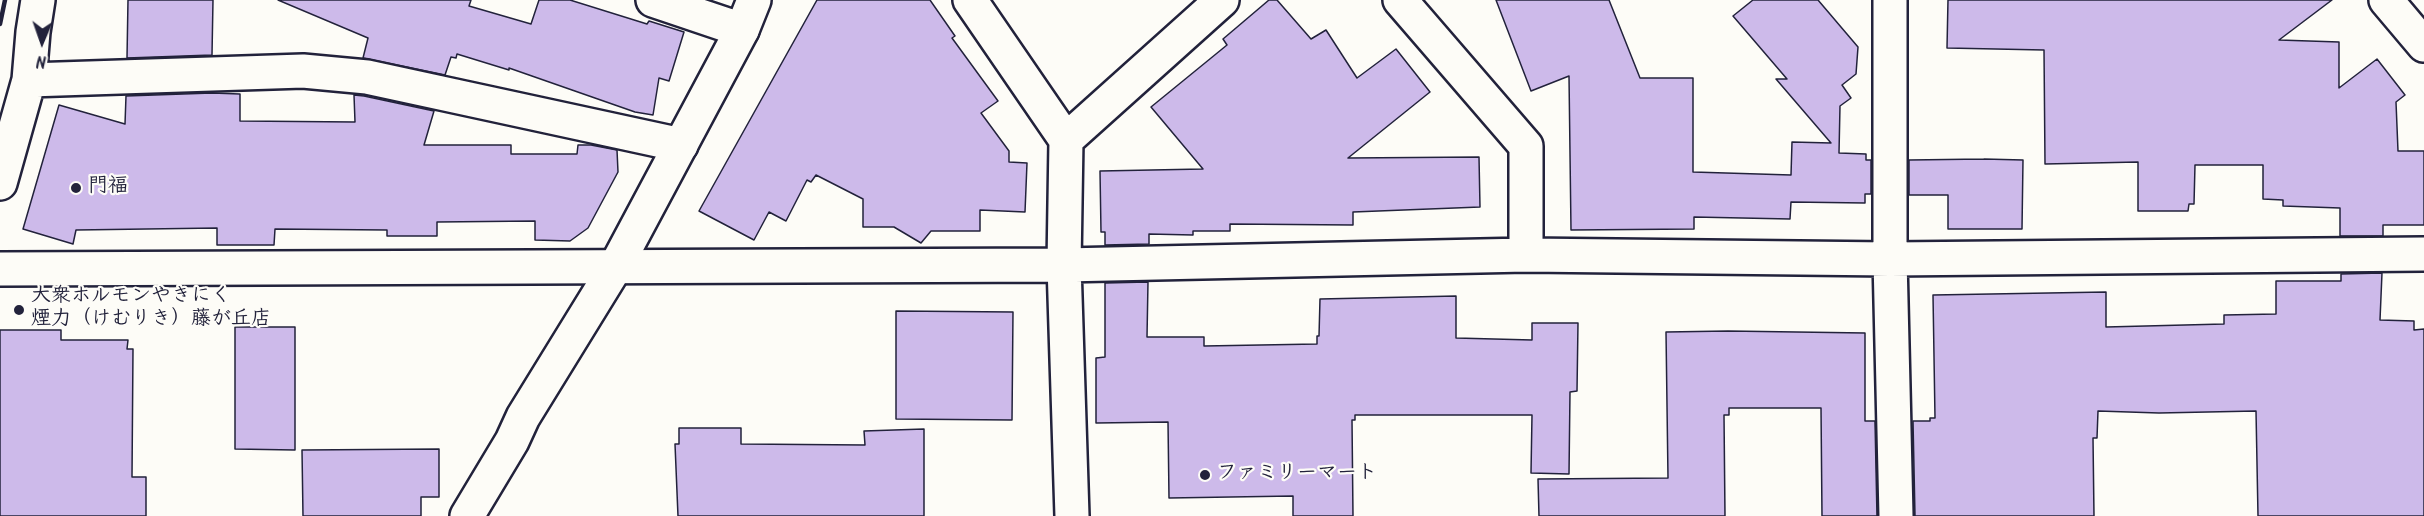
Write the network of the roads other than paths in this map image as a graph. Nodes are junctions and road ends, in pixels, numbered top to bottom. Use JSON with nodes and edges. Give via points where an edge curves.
{"nodes":[{"id":1,"x":38,"y":0,"type":"edge"},
{"id":2,"x":654,"y":0,"type":"edge"},
{"id":3,"x":970,"y":0,"type":"edge"},
{"id":4,"x":1222,"y":0,"type":"edge"},
{"id":5,"x":1400,"y":0,"type":"edge"},
{"id":6,"x":1890,"y":0,"type":"edge"},
{"id":7,"x":2386,"y":0,"type":"edge"},
{"id":8,"x":748,"y":15,"type":"edge"},
{"id":9,"x":2424,"y":45,"type":"edge"},
{"id":10,"x":29,"y":80,"type":"junction"},
{"id":11,"x":1066,"y":140,"type":"junction"},
{"id":12,"x":681,"y":144,"type":"junction"},
{"id":13,"x":0,"y":183,"type":"edge"},
{"id":14,"x":2424,"y":254,"type":"edge"},
{"id":15,"x":1526,"y":255,"type":"junction"},
{"id":16,"x":1890,"y":259,"type":"junction"},
{"id":17,"x":1064,"y":265,"type":"junction"},
{"id":18,"x":616,"y":266,"type":"junction"},
{"id":19,"x":0,"y":269,"type":"edge"},
{"id":20,"x":468,"y":516,"type":"edge"},
{"id":21,"x":1072,"y":516,"type":"edge"},
{"id":22,"x":1896,"y":516,"type":"edge"}],
"edges":[{"from":1,"to":10,"type":"street"},
{"from":2,"to":8,"type":"street"},
{"from":3,"to":11,"type":"street"},
{"from":4,"to":11,"type":"street"},
{"from":5,"to":15,"type":"street","via":[[1527,146]]},
{"from":6,"to":16,"type":"street"},
{"from":7,"to":9,"type":"street"},
{"from":8,"to":12,"type":"street"},
{"from":10,"to":12,"type":"street","via":[[313,72],[367,77]]},
{"from":10,"to":13,"type":"street"},
{"from":11,"to":17,"type":"street"},
{"from":12,"to":18,"type":"street"},
{"from":14,"to":16,"type":"street"},
{"from":15,"to":16,"type":"street"},
{"from":15,"to":17,"type":"street"},
{"from":16,"to":22,"type":"street"},
{"from":17,"to":18,"type":"street"},
{"from":17,"to":21,"type":"street"},
{"from":18,"to":19,"type":"street"},
{"from":18,"to":20,"type":"street","via":[[523,417]]}]}
